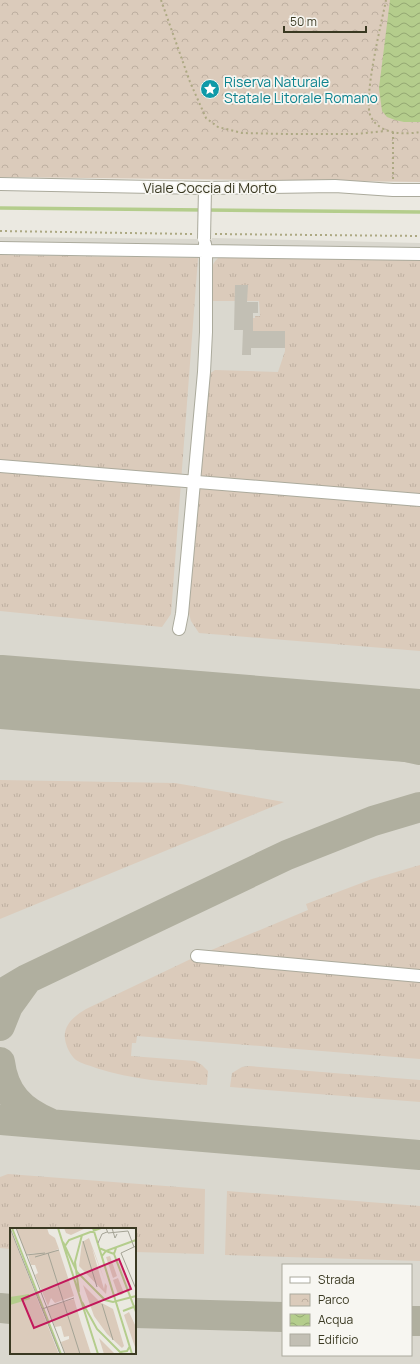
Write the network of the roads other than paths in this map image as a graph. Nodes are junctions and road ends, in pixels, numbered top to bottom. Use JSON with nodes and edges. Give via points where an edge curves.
{"nodes":[{"id":1,"x":0,"y":184,"type":"edge"},
{"id":2,"x":205,"y":188,"type":"junction"},
{"id":3,"x":420,"y":190,"type":"edge"},
{"id":4,"x":0,"y":248,"type":"edge"},
{"id":5,"x":206,"y":251,"type":"junction"},
{"id":6,"x":420,"y":254,"type":"edge"},
{"id":7,"x":0,"y":466,"type":"edge"},
{"id":8,"x":420,"y":500,"type":"edge"},
{"id":9,"x":179,"y":629,"type":"dead end"},
{"id":10,"x":197,"y":956,"type":"dead end"},
{"id":11,"x":420,"y":976,"type":"edge"}],
"edges":[{"from":1,"to":2,"type":"street","name":"Viale Coccia di Morto"},
{"from":2,"to":3,"type":"street","name":"Viale Coccia di Morto","via":[[335,186]]},
{"from":2,"to":5,"type":"street","bridge":true},
{"from":4,"to":5,"type":"street"},
{"from":5,"to":6,"type":"street"},
{"from":5,"to":9,"type":"street","via":[[204,372]]},
{"from":7,"to":8,"type":"street"},
{"from":10,"to":11,"type":"street"}]}
